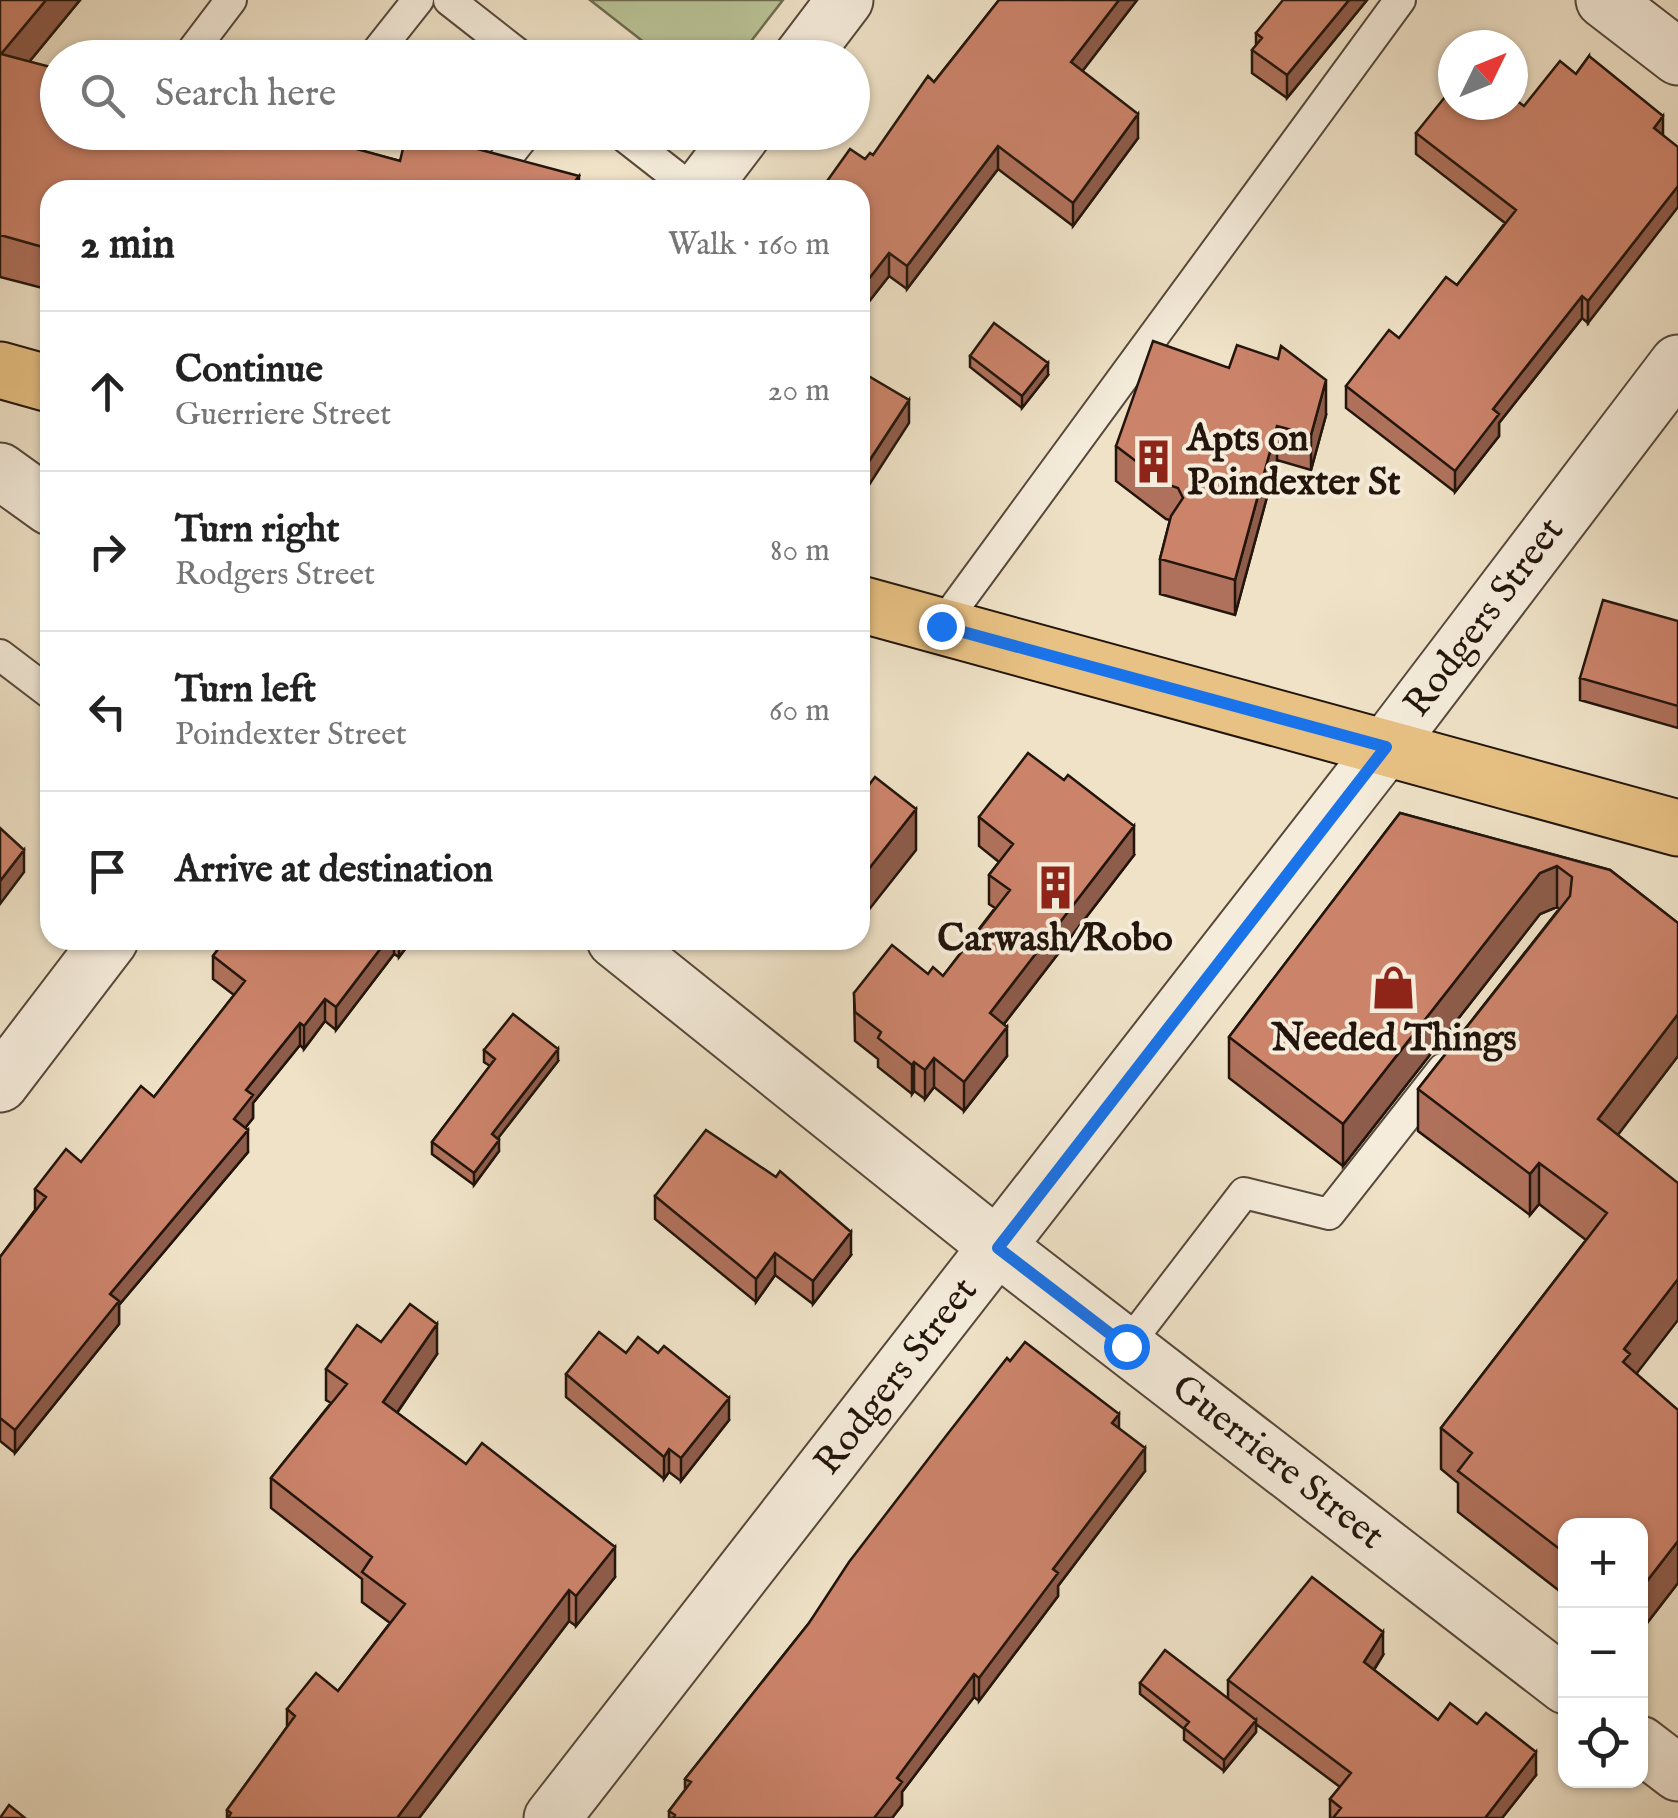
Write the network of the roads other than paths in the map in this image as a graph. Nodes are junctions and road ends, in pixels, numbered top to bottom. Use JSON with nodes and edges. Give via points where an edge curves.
{"nodes":[{"id":1,"x":232,"y":0,"type":"edge"},
{"id":2,"x":418,"y":0,"type":"edge"},
{"id":3,"x":448,"y":0,"type":"edge"},
{"id":4,"x":845,"y":0,"type":"edge"},
{"id":5,"x":1400,"y":0,"type":"edge"},
{"id":6,"x":1604,"y":0,"type":"edge"},
{"id":7,"x":201,"y":40,"type":"edge"},
{"id":8,"x":386,"y":40,"type":"edge"},
{"id":9,"x":500,"y":40,"type":"edge"},
{"id":10,"x":815,"y":40,"type":"edge"},
{"id":11,"x":1678,"y":57,"type":"edge"},
{"id":12,"x":512,"y":150,"type":"edge"},
{"id":13,"x":643,"y":150,"type":"edge"},
{"id":14,"x":729,"y":150,"type":"edge"},
{"id":15,"x":496,"y":171,"type":"edge"},
{"id":16,"x":683,"y":180,"type":"edge"},
{"id":17,"x":704,"y":180,"type":"edge"},
{"id":18,"x":1678,"y":363,"type":"edge"},
{"id":19,"x":0,"y":370,"type":"edge"},
{"id":20,"x":40,"y":381,"type":"edge"},
{"id":21,"x":0,"y":471,"type":"edge"},
{"id":22,"x":40,"y":500,"type":"edge"},
{"id":23,"x":870,"y":607,"type":"edge"},
{"id":24,"x":941,"y":626,"type":"junction"},
{"id":25,"x":0,"y":655,"type":"edge"},
{"id":26,"x":40,"y":686,"type":"edge"},
{"id":27,"x":1386,"y":747,"type":"junction"},
{"id":28,"x":1678,"y":828,"type":"edge"},
{"id":29,"x":102,"y":950,"type":"edge"},
{"id":30,"x":627,"y":950,"type":"edge"},
{"id":31,"x":1460,"y":1048,"type":"edge"},
{"id":32,"x":0,"y":1084,"type":"edge"},
{"id":33,"x":998,"y":1248,"type":"junction"},
{"id":34,"x":1126,"y":1346,"type":"junction"},
{"id":35,"x":1558,"y":1680,"type":"edge"},
{"id":36,"x":1648,"y":1750,"type":"edge"},
{"id":37,"x":1678,"y":1773,"type":"edge"},
{"id":38,"x":1678,"y":1803,"type":"edge"},
{"id":39,"x":552,"y":1818,"type":"edge"},
{"id":40,"x":1666,"y":1818,"type":"edge"}],
"edges":[{"from":1,"to":7,"type":"lane"},
{"from":2,"to":8,"type":"lane"},
{"from":3,"to":9,"type":"lane"},
{"from":4,"to":10,"type":"street"},
{"from":5,"to":24,"type":"lane"},
{"from":6,"to":11,"type":"street"},
{"from":12,"to":15,"type":"lane"},
{"from":13,"to":16,"type":"lane"},
{"from":14,"to":17,"type":"street"},
{"from":18,"to":27,"type":"street","name":"Rodgers Street"},
{"from":19,"to":20,"type":"main road"},
{"from":21,"to":22,"type":"street"},
{"from":23,"to":24,"type":"main road"},
{"from":24,"to":27,"type":"main road"},
{"from":25,"to":26,"type":"lane"},
{"from":27,"to":28,"type":"main road"},
{"from":27,"to":33,"type":"street","name":"Rodgers Street"},
{"from":29,"to":32,"type":"street"},
{"from":30,"to":33,"type":"street","name":"Guerriere Street"},
{"from":31,"to":34,"type":"lane","via":[[1329,1214],[1244,1192]]},
{"from":33,"to":34,"type":"street","name":"Guerriere Street"},
{"from":33,"to":39,"type":"street","name":"Rodgers Street"},
{"from":34,"to":35,"type":"street","name":"Guerriere Street"},
{"from":36,"to":37,"type":"street"},
{"from":38,"to":40,"type":"street"}]}
